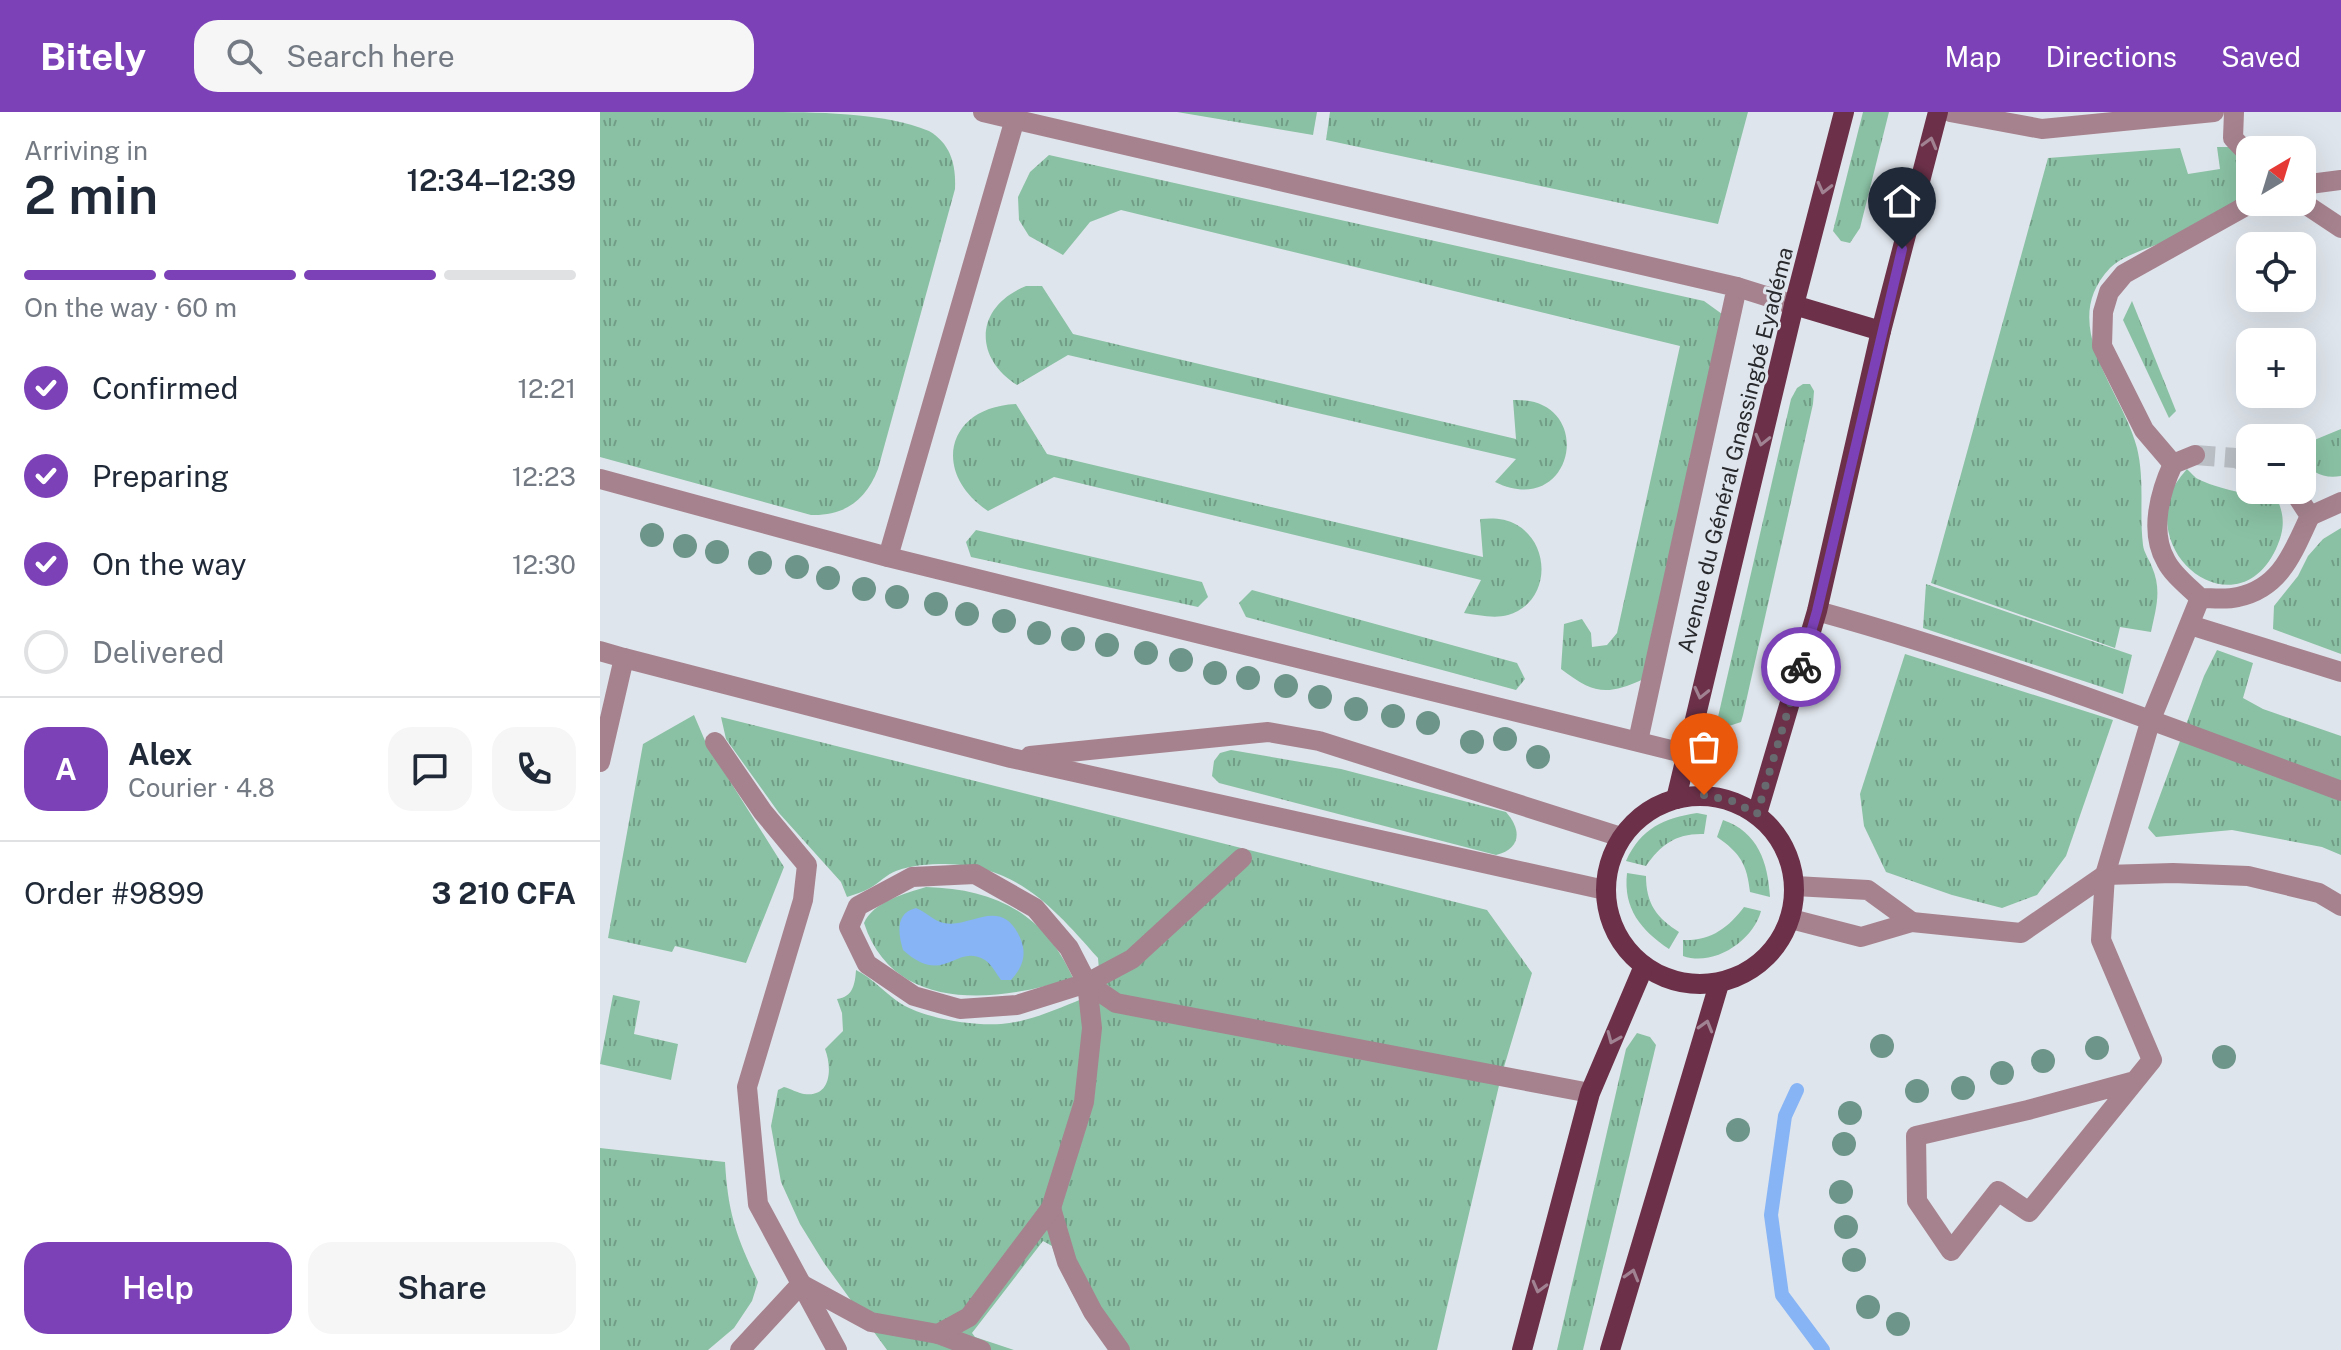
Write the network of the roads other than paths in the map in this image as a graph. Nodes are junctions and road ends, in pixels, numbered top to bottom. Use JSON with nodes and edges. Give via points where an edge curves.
{"nodes":[{"id":1,"x":983,"y":112,"type":"edge"},
{"id":2,"x":1844,"y":112,"type":"edge"},
{"id":3,"x":1938,"y":112,"type":"edge"},
{"id":4,"x":1950,"y":112,"type":"edge"},
{"id":5,"x":2214,"y":112,"type":"edge"},
{"id":6,"x":2234,"y":112,"type":"edge"},
{"id":7,"x":1016,"y":116,"type":"edge"},
{"id":8,"x":2236,"y":141,"type":"edge"},
{"id":9,"x":2341,"y":180,"type":"edge"},
{"id":10,"x":2316,"y":183,"type":"edge"},
{"id":11,"x":2236,"y":211,"type":"edge"},
{"id":12,"x":2316,"y":211,"type":"edge"},
{"id":13,"x":2341,"y":228,"type":"edge"},
{"id":14,"x":1737,"y":287,"type":"junction"},
{"id":15,"x":1794,"y":305,"type":"junction"},
{"id":16,"x":1881,"y":331,"type":"junction"},
{"id":17,"x":2195,"y":455,"type":"tunnel mouth"},
{"id":18,"x":2173,"y":464,"type":"junction"},
{"id":19,"x":600,"y":479,"type":"edge"},
{"id":20,"x":2341,"y":502,"type":"edge"},
{"id":21,"x":2302,"y":504,"type":"edge"},
{"id":22,"x":2310,"y":516,"type":"junction"},
{"id":23,"x":888,"y":557,"type":"junction"},
{"id":24,"x":2200,"y":598,"type":"junction"},
{"id":25,"x":1817,"y":611,"type":"junction"},
{"id":26,"x":2190,"y":625,"type":"junction"},
{"id":27,"x":600,"y":651,"type":"edge"},
{"id":28,"x":624,"y":658,"type":"junction"},
{"id":29,"x":2341,"y":672,"type":"edge"},
{"id":30,"x":2151,"y":719,"type":"junction"},
{"id":31,"x":1638,"y":741,"type":"junction"},
{"id":32,"x":715,"y":742,"type":"dead end"},
{"id":33,"x":1687,"y":754,"type":"junction"},
{"id":34,"x":1011,"y":758,"type":"junction"},
{"id":35,"x":600,"y":762,"type":"edge"},
{"id":36,"x":2341,"y":791,"type":"edge"},
{"id":37,"x":1676,"y":799,"type":"junction"},
{"id":38,"x":1757,"y":814,"type":"junction"},
{"id":39,"x":1621,"y":837,"type":"junction"},
{"id":40,"x":1242,"y":858,"type":"dead end"},
{"id":41,"x":2105,"y":875,"type":"junction"},
{"id":42,"x":1795,"y":886,"type":"junction"},
{"id":43,"x":1605,"y":890,"type":"junction"},
{"id":44,"x":2341,"y":906,"type":"edge"},
{"id":45,"x":1791,"y":919,"type":"junction"},
{"id":46,"x":1912,"y":922,"type":"junction"},
{"id":47,"x":1644,"y":966,"type":"junction"},
{"id":48,"x":1087,"y":983,"type":"junction"},
{"id":49,"x":1719,"y":984,"type":"junction"},
{"id":50,"x":2135,"y":1081,"type":"junction"},
{"id":51,"x":1590,"y":1093,"type":"junction"},
{"id":52,"x":1051,"y":1208,"type":"junction"},
{"id":53,"x":801,"y":1284,"type":"junction"},
{"id":54,"x":938,"y":1334,"type":"junction"},
{"id":55,"x":740,"y":1350,"type":"edge"},
{"id":56,"x":837,"y":1350,"type":"edge"},
{"id":57,"x":981,"y":1350,"type":"edge"},
{"id":58,"x":1120,"y":1350,"type":"edge"},
{"id":59,"x":1522,"y":1350,"type":"edge"},
{"id":60,"x":1610,"y":1350,"type":"edge"}],
"edges":[{"from":1,"to":7,"type":"street"},
{"from":2,"to":15,"type":"main road","name":"Avenue du Général Gnassingbé Eyadéma","one_way":true},
{"from":16,"to":3,"type":"main road","one_way":true},
{"from":4,"to":5,"type":"street","via":[[2042,129]]},
{"from":6,"to":8,"type":"street"},
{"from":7,"to":14,"type":"street"},
{"from":7,"to":23,"type":"street"},
{"from":9,"to":10,"type":"street"},
{"from":11,"to":18,"type":"street","via":[[2124,274],[2109,292],[2103,312],[2102,346],[2144,430]]},
{"from":12,"to":13,"type":"street"},
{"from":14,"to":15,"type":"street"},
{"from":14,"to":31,"type":"street"},
{"from":15,"to":16,"type":"main road"},
{"from":15,"to":33,"type":"main road","name":"Avenue du Général Gnassingbé Eyadéma","one_way":true},
{"from":16,"to":25,"type":"main road"},
{"from":17,"to":18,"type":"street"},
{"from":18,"to":24,"type":"street","via":[[2165,481],[2157,537],[2166,563]]},
{"from":19,"to":23,"type":"street"},
{"from":20,"to":22,"type":"street"},
{"from":21,"to":22,"type":"street"},
{"from":22,"to":24,"type":"street","via":[[2284,571],[2263,588],[2237,598]]},
{"from":23,"to":31,"type":"street"},
{"from":24,"to":26,"type":"street"},
{"from":25,"to":30,"type":"street","via":[[1917,639]]},
{"from":25,"to":38,"type":"main road"},
{"from":26,"to":29,"type":"street"},
{"from":26,"to":30,"type":"street"},
{"from":27,"to":28,"type":"street"},
{"from":28,"to":34,"type":"street"},
{"from":28,"to":35,"type":"street"},
{"from":30,"to":36,"type":"street"},
{"from":30,"to":41,"type":"street"},
{"from":31,"to":33,"type":"street"},
{"from":32,"to":53,"type":"street","via":[[807,865],[803,900],[747,1087],[758,1204]]},
{"from":33,"to":37,"type":"main road","name":"Avenue du Général Gnassingbé Eyadéma"},
{"from":34,"to":39,"type":"street","via":[[1268,732],[1319,741]]},
{"from":34,"to":43,"type":"street"},
{"from":37,"to":38,"type":"main road","via":[[1704,795]]},
{"from":37,"to":39,"type":"main road","via":[[1654,807]]},
{"from":38,"to":42,"type":"main road","via":[[1789,858]]},
{"from":39,"to":43,"type":"main road","via":[[1609,862]]},
{"from":40,"to":48,"type":"street","via":[[1132,959]]},
{"from":41,"to":44,"type":"street","via":[[2248,876],[2319,893]]},
{"from":41,"to":46,"type":"street","via":[[2021,933]]},
{"from":41,"to":50,"type":"street","via":[[2101,940],[2152,1060]]},
{"from":42,"to":45,"type":"main road"},
{"from":42,"to":46,"type":"street","via":[[1868,890]]},
{"from":43,"to":47,"type":"main road","via":[[1609,919],[1623,945]]},
{"from":45,"to":46,"type":"street","via":[[1861,937]]},
{"from":45,"to":49,"type":"main road","via":[[1764,961]]},
{"from":47,"to":49,"type":"main road","via":[[1667,979]]},
{"from":47,"to":51,"type":"main road","one_way":true},
{"from":48,"to":48,"type":"street","via":[[1017,1005],[960,1009],[914,996],[867,964],[849,927],[858,906],[912,877],[975,874],[1035,908],[1069,948]]},
{"from":48,"to":51,"type":"street","via":[[1116,1003]]},
{"from":48,"to":52,"type":"street","via":[[1092,1028],[1084,1102]]},
{"from":60,"to":49,"type":"main road","one_way":true},
{"from":50,"to":50,"type":"street","via":[[2029,1212],[1998,1191],[1951,1251],[1917,1201],[1916,1136]]},
{"from":51,"to":59,"type":"main road","one_way":true},
{"from":52,"to":54,"type":"street","via":[[969,1317]]},
{"from":52,"to":58,"type":"street","via":[[1067,1262]]},
{"from":53,"to":54,"type":"street","via":[[871,1322]]},
{"from":53,"to":55,"type":"street"},
{"from":53,"to":56,"type":"street"},
{"from":54,"to":57,"type":"street"}]}
